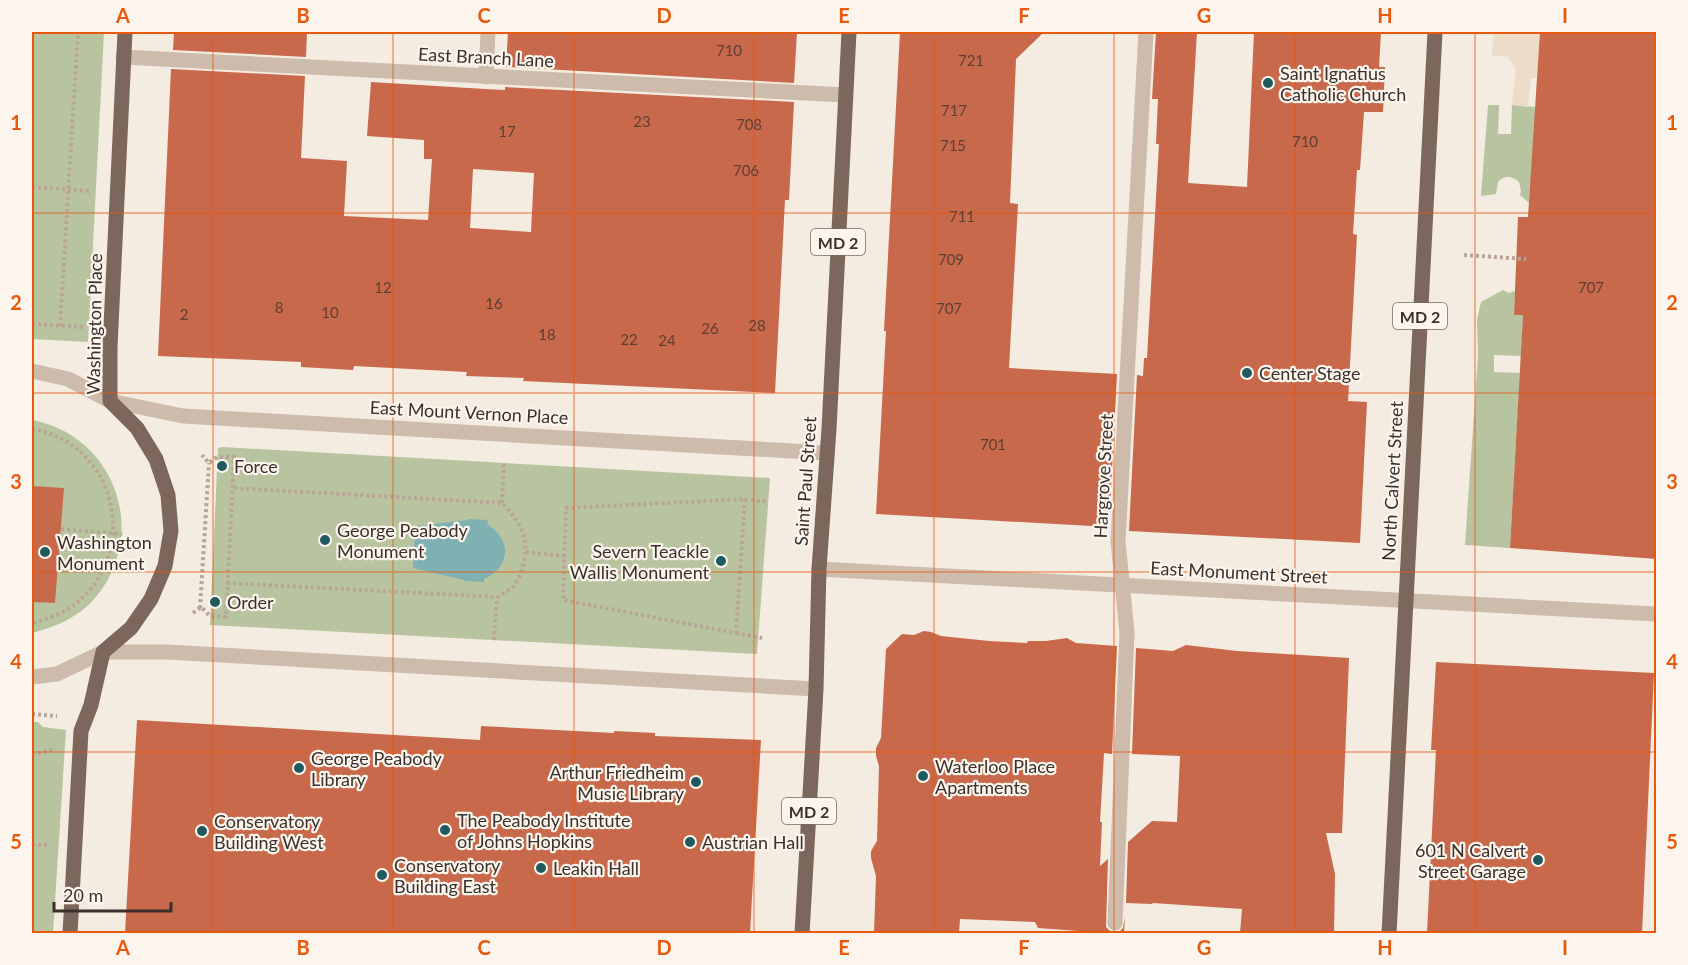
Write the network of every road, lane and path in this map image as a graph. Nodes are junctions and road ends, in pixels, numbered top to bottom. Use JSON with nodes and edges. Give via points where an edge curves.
{"nodes":[{"id":1,"x":78,"y":32,"type":"edge"},
{"id":2,"x":124,"y":32,"type":"edge"},
{"id":3,"x":488,"y":32,"type":"edge"},
{"id":4,"x":849,"y":32,"type":"edge"},
{"id":5,"x":1146,"y":32,"type":"edge"},
{"id":6,"x":1435,"y":32,"type":"edge"},
{"id":7,"x":123,"y":57,"type":"junction"},
{"id":8,"x":486,"y":77,"type":"junction"},
{"id":9,"x":846,"y":95,"type":"junction"},
{"id":10,"x":32,"y":187,"type":"edge"},
{"id":11,"x":69,"y":190,"type":"junction"},
{"id":12,"x":96,"y":191,"type":"dead end"},
{"id":13,"x":1464,"y":255,"type":"dead end"},
{"id":14,"x":1526,"y":259,"type":"dead end"},
{"id":15,"x":32,"y":324,"type":"edge"},
{"id":16,"x":60,"y":326,"type":"junction"},
{"id":17,"x":83,"y":337,"type":"dead end"},
{"id":18,"x":32,"y":371,"type":"edge"},
{"id":19,"x":110,"y":401,"type":"junction"},
{"id":20,"x":32,"y":429,"type":"edge"},
{"id":21,"x":827,"y":453,"type":"junction"},
{"id":22,"x":202,"y":455,"type":"dead end"},
{"id":23,"x":209,"y":463,"type":"junction"},
{"id":24,"x":504,"y":463,"type":"dead end"},
{"id":25,"x":232,"y":488,"type":"junction"},
{"id":26,"x":745,"y":499,"type":"junction"},
{"id":27,"x":768,"y":502,"type":"dead end"},
{"id":28,"x":502,"y":503,"type":"junction"},
{"id":29,"x":61,"y":529,"type":"dead end"},
{"id":30,"x":113,"y":533,"type":"junction"},
{"id":31,"x":122,"y":534,"type":"dead end"},
{"id":32,"x":526,"y":552,"type":"junction"},
{"id":33,"x":564,"y":556,"type":"junction"},
{"id":34,"x":819,"y":569,"type":"junction"},
{"id":35,"x":227,"y":583,"type":"junction"},
{"id":36,"x":1122,"y":584,"type":"junction"},
{"id":37,"x":497,"y":597,"type":"junction"},
{"id":38,"x":1405,"y":601,"type":"junction"},
{"id":39,"x":201,"y":607,"type":"junction"},
{"id":40,"x":193,"y":613,"type":"dead end"},
{"id":41,"x":1656,"y":614,"type":"edge"},
{"id":42,"x":32,"y":623,"type":"edge"},
{"id":43,"x":736,"y":633,"type":"junction"},
{"id":44,"x":762,"y":638,"type":"dead end"},
{"id":45,"x":494,"y":640,"type":"dead end"},
{"id":46,"x":103,"y":652,"type":"junction"},
{"id":47,"x":32,"y":677,"type":"edge"},
{"id":48,"x":816,"y":689,"type":"junction"},
{"id":49,"x":63,"y":712,"type":"dead end"},
{"id":50,"x":32,"y":714,"type":"edge"},
{"id":51,"x":43,"y":752,"type":"dead end"},
{"id":52,"x":32,"y":755,"type":"edge"},
{"id":53,"x":1115,"y":923,"type":"dead end"},
{"id":54,"x":70,"y":933,"type":"edge"},
{"id":55,"x":802,"y":933,"type":"edge"},
{"id":56,"x":1389,"y":933,"type":"edge"}],
"edges":[{"from":1,"to":11,"type":"path"},
{"from":2,"to":7,"type":"main road","name":"Washington Place"},
{"from":3,"to":8,"type":"street"},
{"from":4,"to":9,"type":"main road","name":"Saint Paul Street","number":"MD 2"},
{"from":5,"to":36,"type":"street","name":"Hargrove Street","via":[[1118,541]]},
{"from":6,"to":38,"type":"main road","name":"North Calvert Street","number":"MD 2"},
{"from":7,"to":8,"type":"street","name":"East Branch Lane"},
{"from":7,"to":19,"type":"main road","name":"Washington Place"},
{"from":8,"to":9,"type":"street","name":"East Branch Lane"},
{"from":9,"to":21,"type":"main road","name":"Saint Paul Street","number":"MD 2"},
{"from":10,"to":11,"type":"path"},
{"from":11,"to":12,"type":"path"},
{"from":11,"to":16,"type":"path"},
{"from":13,"to":14,"type":"path"},
{"from":15,"to":16,"type":"path"},
{"from":16,"to":17,"type":"path","via":[[83,327]]},
{"from":18,"to":19,"type":"street","name":"East Mount Vernon Place","via":[[68,379]]},
{"from":19,"to":21,"type":"street","name":"East Mount Vernon Place","via":[[183,416]]},
{"from":19,"to":46,"type":"main road","name":"Washington Place","via":[[136,428],[156,459],[168,495],[171,531],[165,566],[151,599],[131,628]]},
{"from":20,"to":30,"type":"path","via":[[67,442],[95,469],[108,495]]},
{"from":21,"to":34,"type":"main road","name":"Saint Paul Street","number":"MD 2"},
{"from":22,"to":23,"type":"path"},
{"from":23,"to":25,"type":"path","via":[[217,457],[234,457]]},
{"from":23,"to":39,"type":"path"},
{"from":24,"to":28,"type":"path"},
{"from":25,"to":28,"type":"path"},
{"from":25,"to":35,"type":"path"},
{"from":26,"to":27,"type":"path"},
{"from":26,"to":33,"type":"path","via":[[566,508]]},
{"from":26,"to":43,"type":"path"},
{"from":28,"to":32,"type":"path","via":[[520,526]]},
{"from":29,"to":30,"type":"path"},
{"from":30,"to":31,"type":"path"},
{"from":30,"to":42,"type":"path","via":[[104,570],[87,593],[66,611]]},
{"from":32,"to":33,"type":"path"},
{"from":32,"to":37,"type":"path","via":[[513,586]]},
{"from":33,"to":43,"type":"path","via":[[563,600]]},
{"from":34,"to":36,"type":"street","name":"East Monument Street"},
{"from":34,"to":48,"type":"main road","name":"Saint Paul Street","number":"MD 2"},
{"from":35,"to":37,"type":"path"},
{"from":35,"to":39,"type":"path","via":[[226,617],[210,616]]},
{"from":36,"to":38,"type":"street","name":"East Monument Street"},
{"from":36,"to":53,"type":"street","name":"Hargrove Street","via":[[1127,633]]},
{"from":37,"to":45,"type":"path"},
{"from":38,"to":41,"type":"street","name":"East Monument Street"},
{"from":38,"to":56,"type":"main road","name":"North Calvert Street","number":"MD 2"},
{"from":39,"to":40,"type":"path"},
{"from":43,"to":44,"type":"path"},
{"from":46,"to":47,"type":"street","via":[[57,674]]},
{"from":46,"to":48,"type":"street"},
{"from":46,"to":54,"type":"main road","via":[[81,731]]},
{"from":48,"to":55,"type":"main road","name":"Saint Paul Street","number":"MD 2"},
{"from":49,"to":50,"type":"path","via":[[57,716]]},
{"from":51,"to":52,"type":"path"}]}
